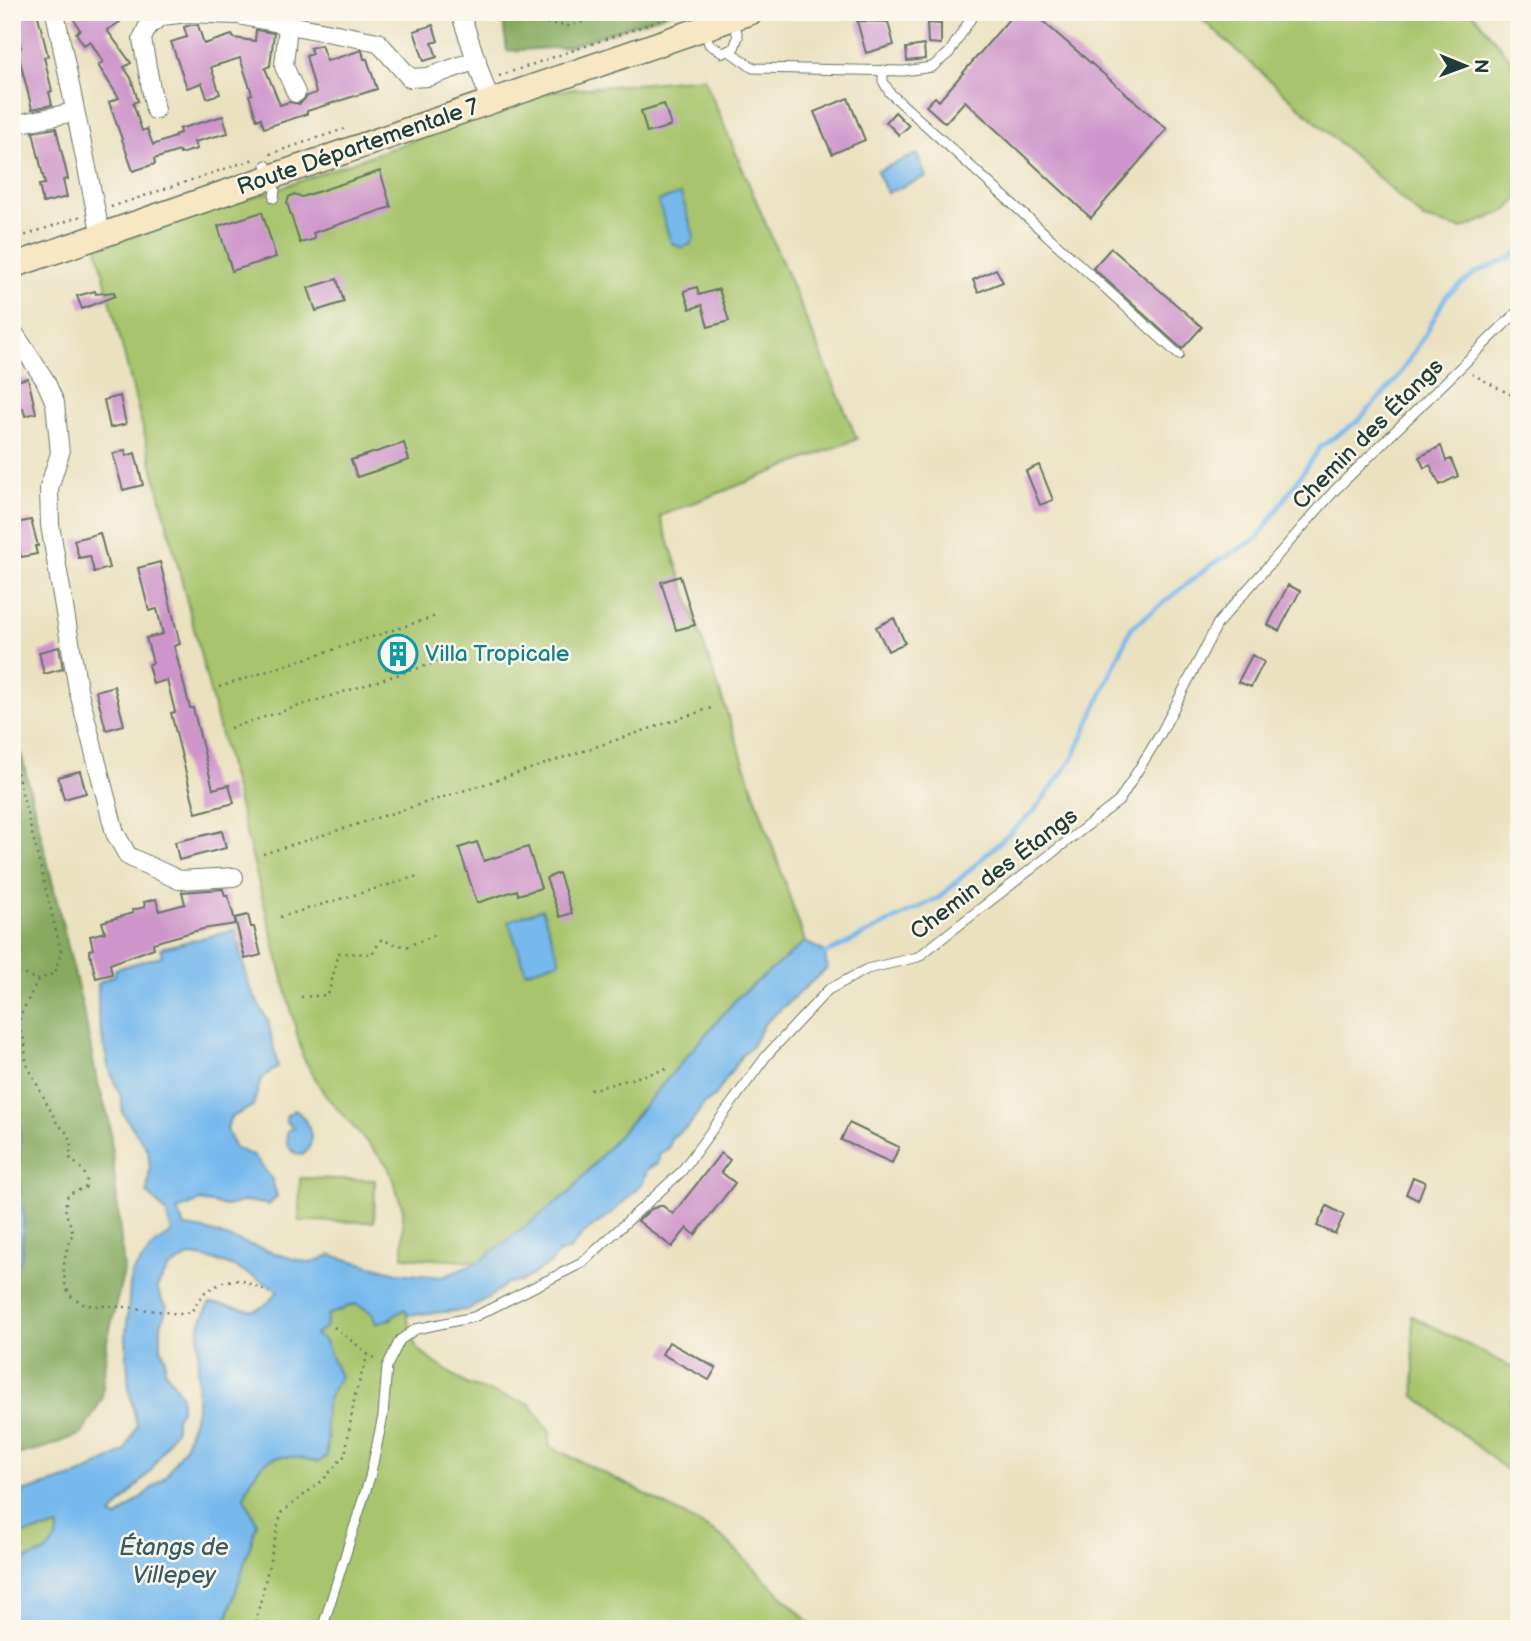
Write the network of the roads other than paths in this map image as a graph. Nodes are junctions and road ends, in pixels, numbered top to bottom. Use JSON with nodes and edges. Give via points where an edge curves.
{"nodes":[{"id":1,"x":55,"y":12,"type":"edge"},
{"id":2,"x":460,"y":12,"type":"edge"},
{"id":3,"x":975,"y":12,"type":"edge"},
{"id":4,"x":716,"y":16,"type":"edge"},
{"id":5,"x":288,"y":25,"type":"junction"},
{"id":6,"x":729,"y":51,"type":"junction"},
{"id":7,"x":477,"y":60,"type":"junction"},
{"id":8,"x":883,"y":70,"type":"junction"},
{"id":9,"x":494,"y":89,"type":"junction"},
{"id":10,"x":296,"y":93,"type":"dead end"},
{"id":11,"x":155,"y":110,"type":"dead end"},
{"id":12,"x":75,"y":112,"type":"junction"},
{"id":13,"x":12,"y":125,"type":"edge"},
{"id":14,"x":98,"y":223,"type":"junction"},
{"id":15,"x":12,"y":251,"type":"edge"},
{"id":16,"x":12,"y":266,"type":"edge"},
{"id":17,"x":1519,"y":310,"type":"edge"},
{"id":18,"x":12,"y":330,"type":"edge"},
{"id":19,"x":1179,"y":355,"type":"dead end"},
{"id":20,"x":234,"y":877,"type":"dead end"},
{"id":21,"x":322,"y":1629,"type":"edge"}],
"edges":[{"from":1,"to":12,"type":"street"},
{"from":2,"to":7,"type":"street"},
{"from":3,"to":8,"type":"lane","via":[[949,53],[932,66]]},
{"from":4,"to":6,"type":"lane","via":[[738,37]]},
{"from":4,"to":6,"type":"lane","via":[[709,44],[723,53]]},
{"from":4,"to":9,"type":"main road","name":"Route Départementale 7"},
{"from":5,"to":7,"type":"street","via":[[378,42],[410,78],[428,77]]},
{"from":5,"to":10,"type":"street","via":[[284,66]]},
{"from":5,"to":11,"type":"street","via":[[238,15],[162,16],[148,26],[142,39]]},
{"from":6,"to":8,"type":"lane","via":[[753,68]]},
{"from":7,"to":9,"type":"street"},
{"from":8,"to":19,"type":"lane","via":[[890,93]]},
{"from":9,"to":14,"type":"main road","name":"Route Départementale 7","via":[[270,180]]},
{"from":12,"to":13,"type":"street"},
{"from":12,"to":14,"type":"street"},
{"from":14,"to":15,"type":"main road","name":"Route Départementale 7"},
{"from":14,"to":16,"type":"main road","name":"Route Départementale 7"},
{"from":17,"to":21,"type":"lane","name":"Chemin des Étangs","via":[[1335,489],[1219,623],[1119,801],[918,957],[867,969],[828,990],[767,1055],[681,1172],[582,1263],[474,1317],[416,1329],[400,1340],[387,1366],[383,1416],[370,1477]]},
{"from":18,"to":20,"type":"street","via":[[55,403],[60,453],[49,488],[50,525],[78,689],[115,833],[128,856],[179,880]]}]}
